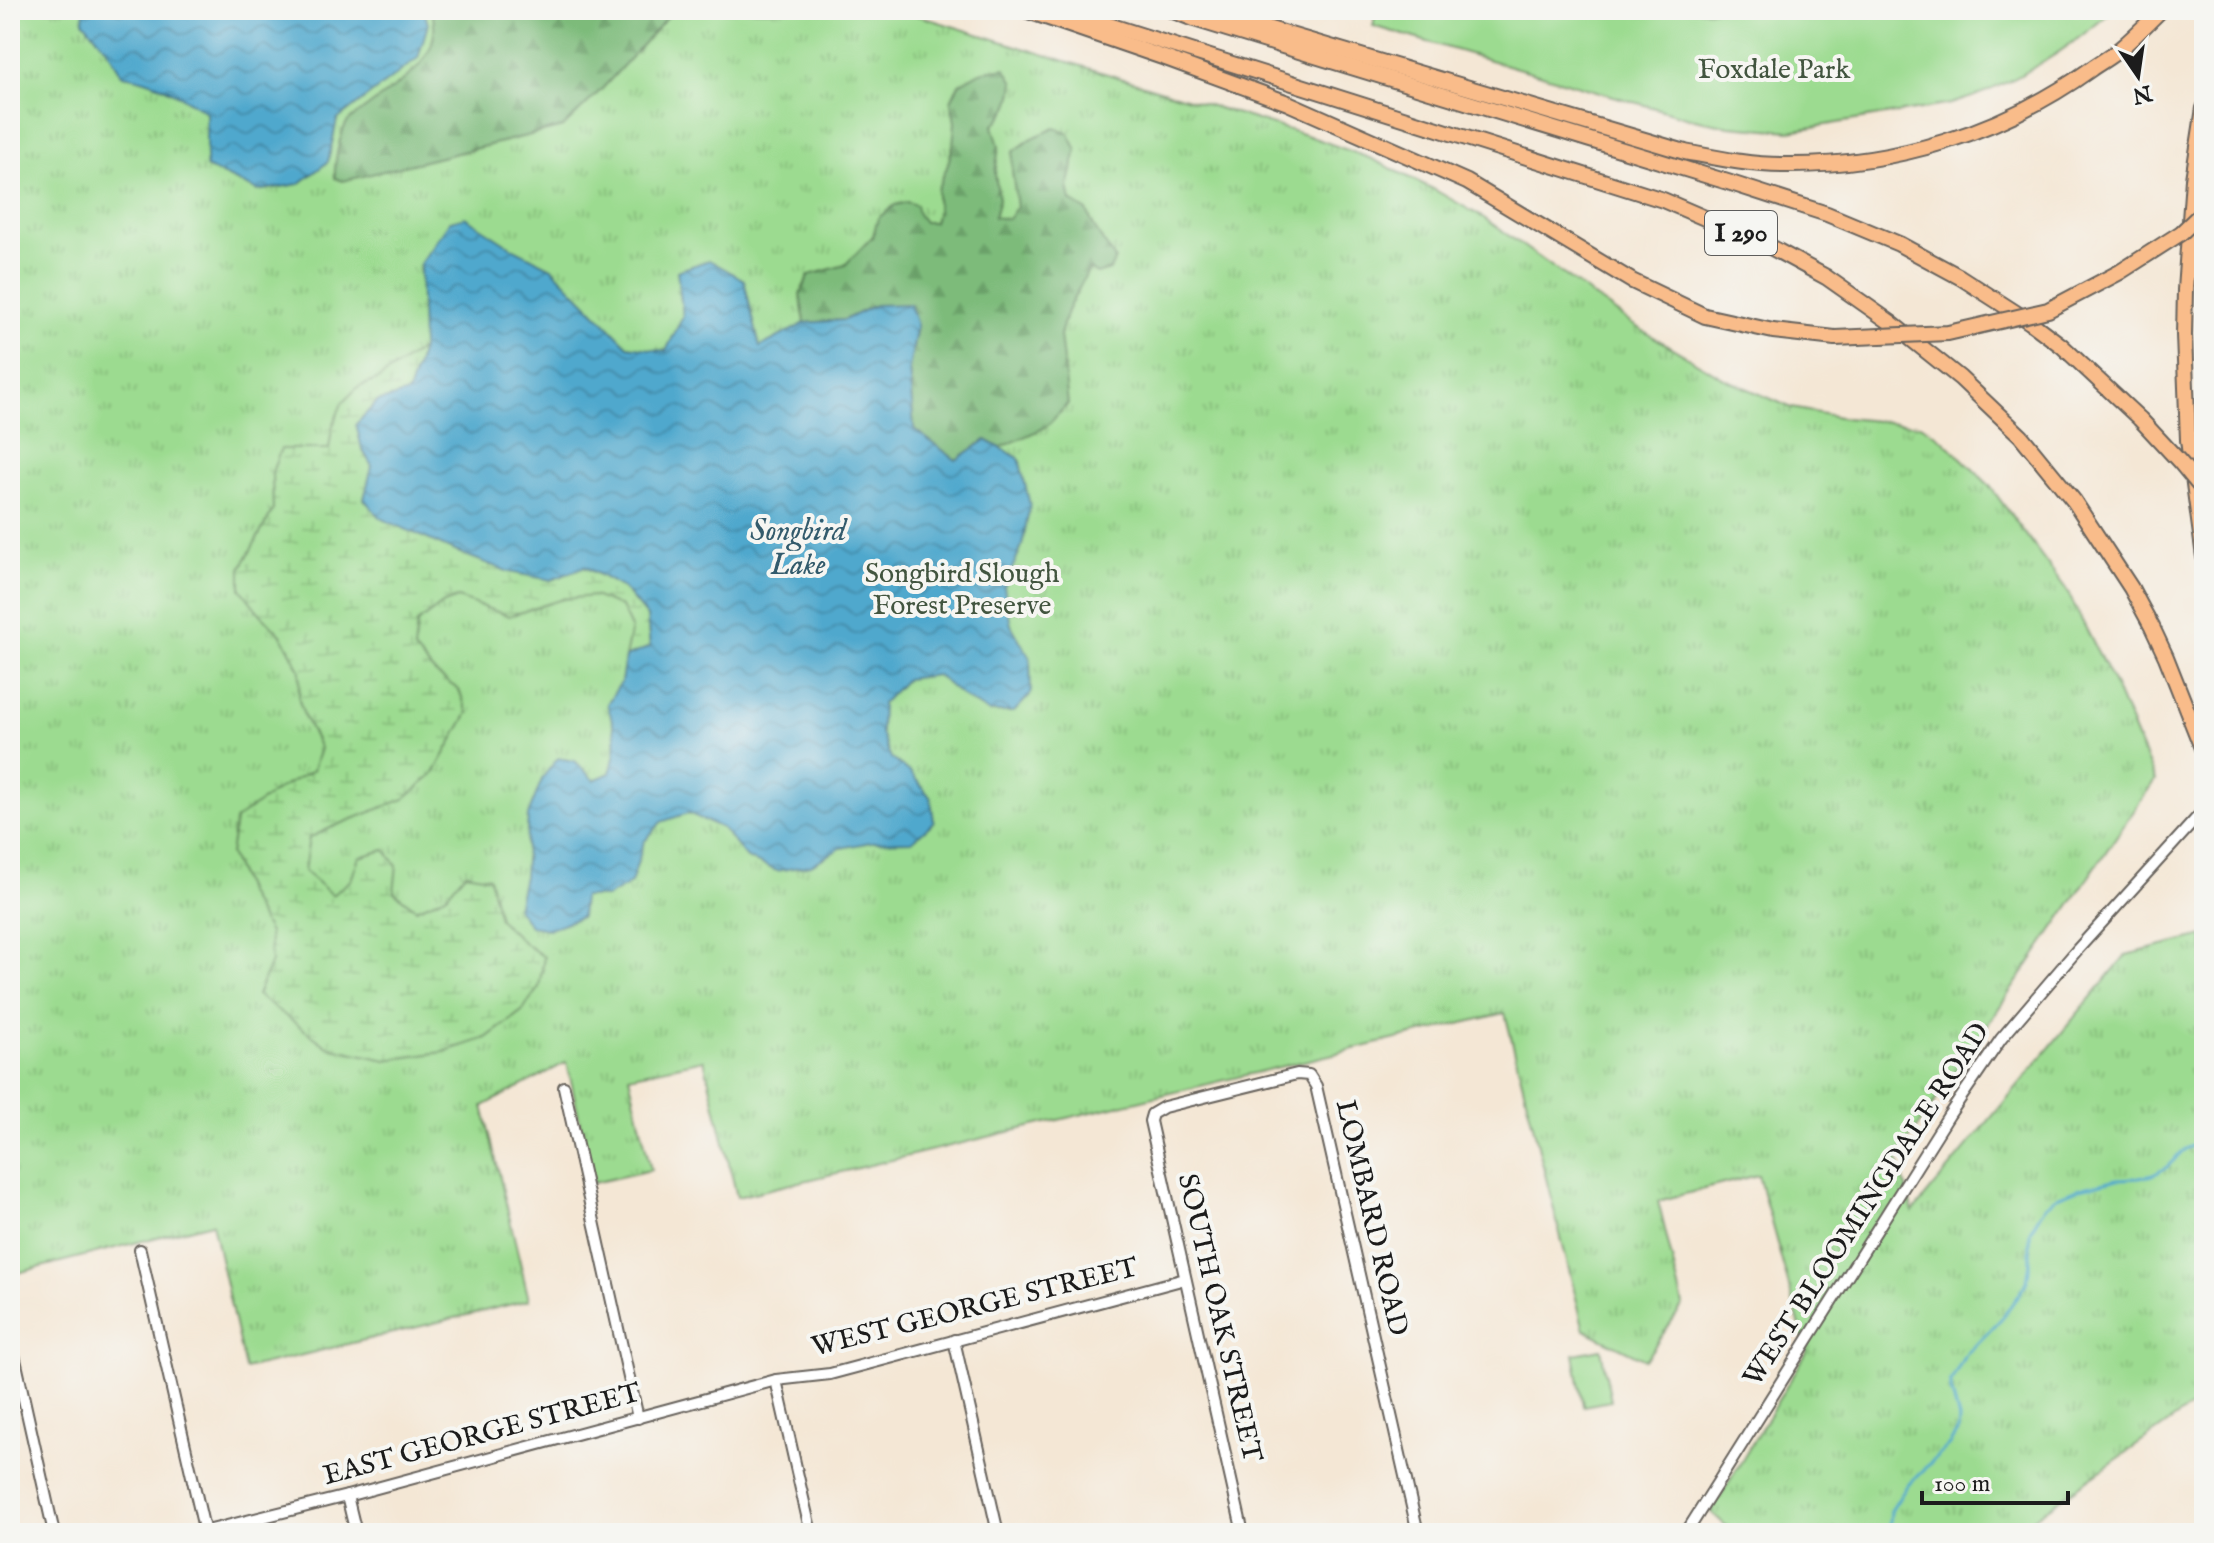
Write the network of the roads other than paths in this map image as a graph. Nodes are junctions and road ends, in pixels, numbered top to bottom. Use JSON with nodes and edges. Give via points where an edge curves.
{"nodes":[{"id":1,"x":1025,"y":10,"type":"edge"},
{"id":2,"x":1061,"y":10,"type":"edge"},
{"id":3,"x":1171,"y":10,"type":"edge"},
{"id":4,"x":1196,"y":10,"type":"edge"},
{"id":5,"x":2161,"y":10,"type":"edge"},
{"id":6,"x":2204,"y":108,"type":"edge"},
{"id":7,"x":2204,"y":211,"type":"edge"},
{"id":8,"x":2204,"y":491,"type":"edge"},
{"id":9,"x":2204,"y":557,"type":"edge"},
{"id":10,"x":2204,"y":753,"type":"edge"},
{"id":11,"x":2201,"y":813,"type":"edge"},
{"id":12,"x":564,"y":1087,"type":"dead end"},
{"id":13,"x":1152,"y":1114,"type":"joint"},
{"id":14,"x":140,"y":1250,"type":"dead end"},
{"id":15,"x":1185,"y":1279,"type":"junction"},
{"id":16,"x":10,"y":1337,"type":"edge"},
{"id":17,"x":954,"y":1340,"type":"junction"},
{"id":18,"x":776,"y":1380,"type":"junction"},
{"id":19,"x":638,"y":1418,"type":"junction"},
{"id":20,"x":347,"y":1496,"type":"junction"},
{"id":21,"x":54,"y":1533,"type":"edge"},
{"id":22,"x":203,"y":1533,"type":"edge"},
{"id":23,"x":356,"y":1533,"type":"edge"},
{"id":24,"x":811,"y":1533,"type":"edge"},
{"id":25,"x":998,"y":1533,"type":"edge"},
{"id":26,"x":1243,"y":1533,"type":"edge"},
{"id":27,"x":1418,"y":1533,"type":"edge"},
{"id":28,"x":1686,"y":1533,"type":"edge"}],
"edges":[{"from":1,"to":7,"type":"highway","bridge":true,"via":[[1288,103],[1467,182],[1632,281],[1705,316],[1773,331],[1835,338],[1948,333],[2048,310],[2120,272],[2181,233]]},
{"from":2,"to":10,"type":"highway","number":"I 290","via":[[1663,200],[1826,277],[1960,378],[2021,436],[2074,501],[2152,627]]},
{"from":3,"to":8,"type":"highway","number":"I 290","bridge":true,"via":[[1731,183],[1885,238],[1960,277],[2062,346],[2140,419]]},
{"from":4,"to":5,"type":"highway","via":[[1685,152],[1781,165],[1880,158],[1991,125],[2045,101],[2082,76]]},
{"from":6,"to":9,"type":"highway","via":[[2193,179],[2184,335],[2188,440]]},
{"from":11,"to":28,"type":"street","name":"WEST BLOOMINGDALE ROAD","via":[[2001,1039]]},
{"from":12,"to":19,"type":"street"},
{"from":13,"to":15,"type":"street","name":"SOUTH OAK STREET"},
{"from":13,"to":27,"type":"street","name":"LOMBARD ROAD","via":[[1297,1074],[1313,1080]]},
{"from":14,"to":22,"type":"street"},
{"from":15,"to":17,"type":"street","name":"WEST GEORGE STREET"},
{"from":15,"to":26,"type":"street","name":"SOUTH OAK STREET"},
{"from":16,"to":21,"type":"street"},
{"from":17,"to":18,"type":"street","name":"WEST GEORGE STREET","via":[[830,1374]]},
{"from":17,"to":25,"type":"street"},
{"from":18,"to":19,"type":"street","name":"EAST GEORGE STREET"},
{"from":18,"to":24,"type":"street"},
{"from":19,"to":20,"type":"street","name":"EAST GEORGE STREET"},
{"from":20,"to":22,"type":"street","name":"EAST GEORGE STREET"},
{"from":20,"to":23,"type":"street"}]}
